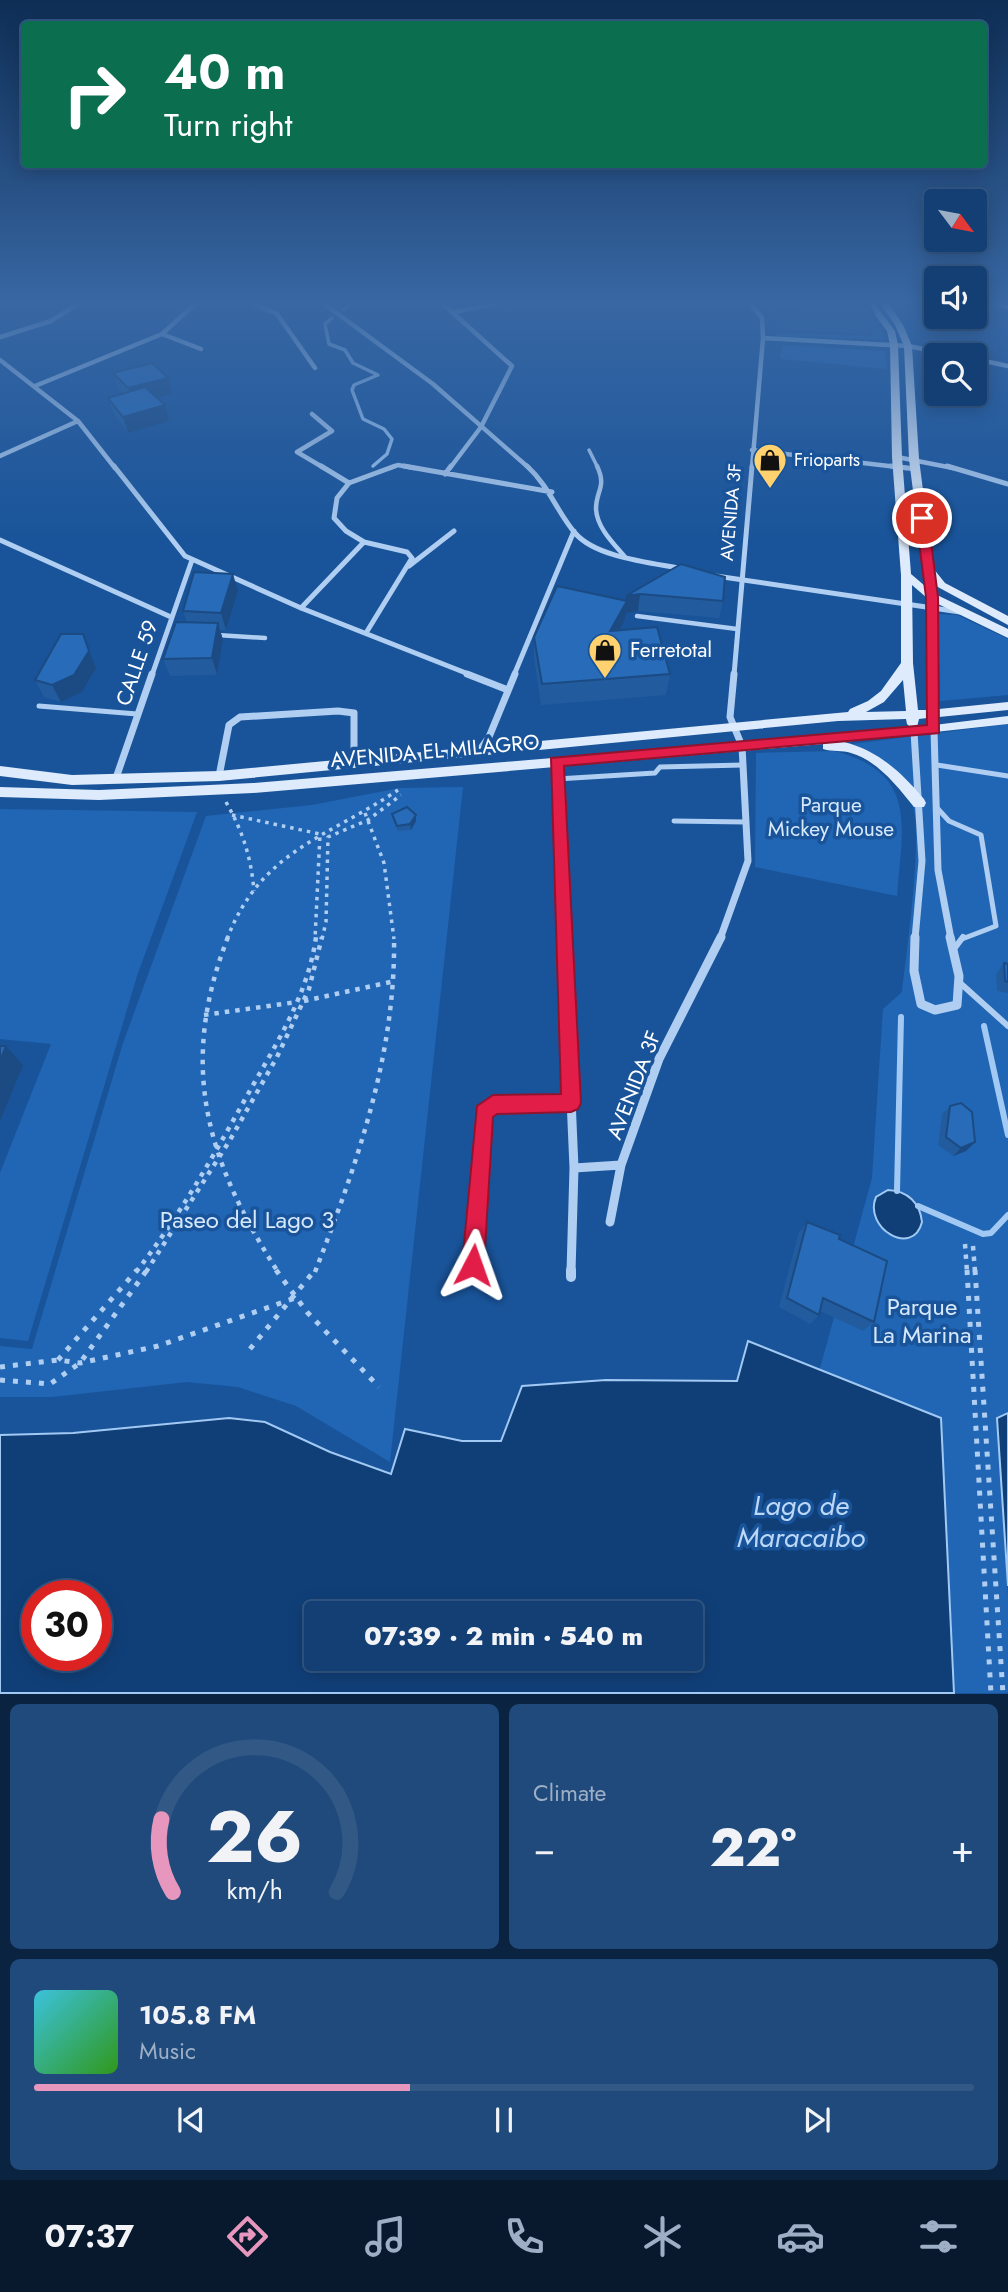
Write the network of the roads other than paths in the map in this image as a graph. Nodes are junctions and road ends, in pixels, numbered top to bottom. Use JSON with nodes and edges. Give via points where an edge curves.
{"nodes":[{"id":1,"x":30,"y":382,"type":"edge"},
{"id":2,"x":45,"y":382,"type":"edge"},
{"id":3,"x":427,"y":382,"type":"edge"},
{"id":4,"x":504,"y":382,"type":"edge"},
{"id":5,"x":759,"y":382,"type":"edge"},
{"id":6,"x":895,"y":382,"type":"edge"},
{"id":7,"x":910,"y":382,"type":"edge"},
{"id":8,"x":35,"y":386,"type":"junction"},
{"id":9,"x":312,"y":414,"type":"dead end"},
{"id":10,"x":78,"y":421,"type":"junction"},
{"id":11,"x":481,"y":426,"type":"junction"},
{"id":12,"x":589,"y":450,"type":"dead end"},
{"id":13,"x":752,"y":450,"type":"junction"},
{"id":14,"x":0,"y":456,"type":"edge"},
{"id":15,"x":897,"y":462,"type":"junction"},
{"id":16,"x":915,"y":464,"type":"junction"},
{"id":17,"x":445,"y":474,"type":"junction"},
{"id":18,"x":349,"y":483,"type":"junction"},
{"id":19,"x":1008,"y":484,"type":"edge"},
{"id":20,"x":552,"y":493,"type":"junction"},
{"id":21,"x":454,"y":531,"type":"dead end"},
{"id":22,"x":574,"y":531,"type":"junction"},
{"id":23,"x":0,"y":540,"type":"edge"},
{"id":24,"x":364,"y":542,"type":"junction"},
{"id":25,"x":625,"y":557,"type":"junction"},
{"id":26,"x":192,"y":560,"type":"junction"},
{"id":27,"x":406,"y":568,"type":"junction"},
{"id":28,"x":929,"y":568,"type":"junction"},
{"id":29,"x":689,"y":571,"type":"edge"},
{"id":30,"x":702,"y":573,"type":"edge"},
{"id":31,"x":906,"y":575,"type":"junction"},
{"id":32,"x":741,"y":582,"type":"junction"},
{"id":33,"x":932,"y":602,"type":"junction"},
{"id":34,"x":906,"y":604,"type":"junction"},
{"id":35,"x":300,"y":608,"type":"junction"},
{"id":36,"x":171,"y":617,"type":"junction"},
{"id":37,"x":638,"y":617,"type":"dead end"},
{"id":38,"x":1008,"y":621,"type":"edge"},
{"id":39,"x":737,"y":629,"type":"junction"},
{"id":40,"x":165,"y":631,"type":"junction"},
{"id":41,"x":176,"y":632,"type":"edge"},
{"id":42,"x":366,"y":633,"type":"junction"},
{"id":43,"x":214,"y":634,"type":"edge"},
{"id":44,"x":1008,"y":634,"type":"edge"},
{"id":45,"x":265,"y":638,"type":"dead end"},
{"id":46,"x":907,"y":663,"type":"junction"},
{"id":47,"x":508,"y":690,"type":"junction"},
{"id":48,"x":39,"y":706,"type":"dead end"},
{"id":49,"x":1008,"y":706,"type":"edge"},
{"id":50,"x":137,"y":714,"type":"junction"},
{"id":51,"x":932,"y":714,"type":"junction"},
{"id":52,"x":913,"y":715,"type":"junction"},
{"id":53,"x":838,"y":717,"type":"junction"},
{"id":54,"x":1008,"y":720,"type":"edge"},
{"id":55,"x":734,"y":727,"type":"junction"},
{"id":56,"x":934,"y":730,"type":"junction"},
{"id":57,"x":914,"y":732,"type":"junction"},
{"id":58,"x":772,"y":743,"type":"junction"},
{"id":59,"x":742,"y":746,"type":"junction"},
{"id":60,"x":479,"y":751,"type":"junction"},
{"id":61,"x":556,"y":762,"type":"junction"},
{"id":62,"x":354,"y":764,"type":"junction"},
{"id":63,"x":743,"y":765,"type":"junction"},
{"id":64,"x":937,"y":765,"type":"junction"},
{"id":65,"x":0,"y":771,"type":"edge"},
{"id":66,"x":1008,"y":775,"type":"edge"},
{"id":67,"x":219,"y":776,"type":"junction"},
{"id":68,"x":116,"y":778,"type":"junction"},
{"id":69,"x":557,"y":779,"type":"junction"},
{"id":70,"x":0,"y":792,"type":"edge"},
{"id":71,"x":919,"y":803,"type":"junction"},
{"id":72,"x":938,"y":808,"type":"junction"},
{"id":73,"x":674,"y":821,"type":"dead end"},
{"id":74,"x":746,"y":822,"type":"junction"},
{"id":75,"x":954,"y":949,"type":"junction"},
{"id":76,"x":959,"y":982,"type":"junction"},
{"id":77,"x":1008,"y":1026,"type":"edge"},
{"id":78,"x":571,"y":1103,"type":"junction"},
{"id":79,"x":621,"y":1165,"type":"junction"},
{"id":80,"x":574,"y":1168,"type":"junction"},
{"id":81,"x":610,"y":1222,"type":"dead end"},
{"id":82,"x":473,"y":1265,"type":"dead end"},
{"id":83,"x":571,"y":1277,"type":"dead end"}],
"edges":[{"from":1,"to":8,"type":"street"},
{"from":2,"to":8,"type":"street"},
{"from":3,"to":11,"type":"street"},
{"from":4,"to":11,"type":"street"},
{"from":5,"to":13,"type":"street","name":"AVENIDA 3F"},
{"from":6,"to":15,"type":"street"},
{"from":7,"to":16,"type":"street"},
{"from":8,"to":10,"type":"street"},
{"from":9,"to":18,"type":"street","via":[[332,431],[297,452]]},
{"from":10,"to":14,"type":"street"},
{"from":10,"to":26,"type":"street","via":[[178,551]]},
{"from":11,"to":17,"type":"street"},
{"from":11,"to":20,"type":"street"},
{"from":12,"to":25,"type":"lane","via":[[603,479],[596,510],[605,534]]},
{"from":13,"to":15,"type":"street"},
{"from":13,"to":32,"type":"street","name":"AVENIDA 3F"},
{"from":15,"to":16,"type":"street"},
{"from":15,"to":16,"type":"street"},
{"from":15,"to":31,"type":"street"},
{"from":16,"to":19,"type":"street"},
{"from":16,"to":28,"type":"street"},
{"from":17,"to":18,"type":"street","via":[[393,465]]},
{"from":17,"to":20,"type":"street"},
{"from":18,"to":24,"type":"street","via":[[334,502],[334,518]]},
{"from":20,"to":22,"type":"street"},
{"from":21,"to":27,"type":"street"},
{"from":22,"to":25,"type":"street","via":[[593,546]]},
{"from":22,"to":47,"type":"street"},
{"from":23,"to":36,"type":"street"},
{"from":24,"to":27,"type":"street","via":[[407,552],[412,558]]},
{"from":24,"to":35,"type":"street"},
{"from":25,"to":29,"type":"street"},
{"from":26,"to":35,"type":"street"},
{"from":26,"to":36,"type":"street","name":"CALLE 59"},
{"from":27,"to":42,"type":"street"},
{"from":28,"to":33,"type":"street"},
{"from":28,"to":38,"type":"street","via":[[941,585]]},
{"from":30,"to":32,"type":"street"},
{"from":31,"to":33,"type":"street"},
{"from":31,"to":34,"type":"street"},
{"from":32,"to":34,"type":"street"},
{"from":32,"to":39,"type":"street","name":"AVENIDA 3F"},
{"from":33,"to":34,"type":"street"},
{"from":33,"to":44,"type":"street"},
{"from":33,"to":51,"type":"street"},
{"from":34,"to":46,"type":"street"},
{"from":35,"to":42,"type":"street"},
{"from":36,"to":40,"type":"street","name":"CALLE 59"},
{"from":37,"to":39,"type":"lane"},
{"from":39,"to":55,"type":"street","name":"AVENIDA 3F","via":[[730,717]]},
{"from":40,"to":41,"type":"lane"},
{"from":40,"to":50,"type":"street","name":"CALLE 59"},
{"from":42,"to":47,"type":"street"},
{"from":43,"to":45,"type":"lane"},
{"from":46,"to":52,"type":"street"},
{"from":46,"to":53,"type":"street","via":[[892,691],[873,705]]},
{"from":47,"to":60,"type":"street"},
{"from":48,"to":50,"type":"lane"},
{"from":49,"to":51,"type":"street","name":"AVENIDA EL MILAGRO"},
{"from":50,"to":68,"type":"street","name":"CALLE 59"},
{"from":51,"to":52,"type":"street","name":"AVENIDA EL MILAGRO"},
{"from":51,"to":56,"type":"street"},
{"from":52,"to":53,"type":"street","name":"AVENIDA EL MILAGRO"},
{"from":52,"to":57,"type":"street"},
{"from":53,"to":55,"type":"street","name":"AVENIDA EL MILAGRO"},
{"from":54,"to":56,"type":"street","name":"AVENIDA EL MILAGRO"},
{"from":55,"to":59,"type":"street","name":"AVENIDA 3F"},
{"from":55,"to":60,"type":"street","name":"AVENIDA EL MILAGRO"},
{"from":56,"to":57,"type":"street","name":"AVENIDA EL MILAGRO"},
{"from":56,"to":64,"type":"street"},
{"from":57,"to":58,"type":"street","name":"AVENIDA EL MILAGRO"},
{"from":57,"to":71,"type":"street"},
{"from":58,"to":59,"type":"street","name":"AVENIDA EL MILAGRO"},
{"from":58,"to":71,"type":"street","via":[[787,748],[838,746],[868,754],[891,769]]},
{"from":59,"to":61,"type":"street","name":"AVENIDA EL MILAGRO"},
{"from":59,"to":63,"type":"street","name":"AVENIDA 3F"},
{"from":60,"to":62,"type":"street","name":"AVENIDA EL MILAGRO"},
{"from":61,"to":69,"type":"street","name":"AVENIDA 3F"},
{"from":61,"to":70,"type":"street","name":"AVENIDA EL MILAGRO","via":[[253,788],[99,794]]},
{"from":62,"to":67,"type":"street","name":"AVENIDA EL MILAGRO"},
{"from":62,"to":67,"type":"street","via":[[354,713],[240,717],[229,726]]},
{"from":63,"to":69,"type":"lane","via":[[660,767],[655,773]]},
{"from":63,"to":74,"type":"street","name":"AVENIDA 3F"},
{"from":64,"to":66,"type":"lane"},
{"from":64,"to":72,"type":"street"},
{"from":65,"to":68,"type":"street","name":"AVENIDA EL MILAGRO","via":[[72,780]]},
{"from":67,"to":68,"type":"street","name":"AVENIDA EL MILAGRO"},
{"from":69,"to":78,"type":"street","name":"AVENIDA 3F"},
{"from":71,"to":76,"type":"street","via":[[922,860],[915,991],[920,1004],[935,1010],[950,1008],[957,1005]]},
{"from":72,"to":75,"type":"street","via":[[940,889]]},
{"from":72,"to":75,"type":"lane","via":[[949,821],[983,837],[996,924],[964,936]]},
{"from":73,"to":74,"type":"lane"},
{"from":74,"to":79,"type":"street","name":"AVENIDA 3F","via":[[748,861],[740,890],[659,1059]]},
{"from":75,"to":76,"type":"street"},
{"from":76,"to":77,"type":"lane"},
{"from":78,"to":80,"type":"street","name":"AVENIDA 3F"},
{"from":78,"to":82,"type":"street","via":[[493,1105],[484,1112]]},
{"from":79,"to":80,"type":"street","name":"AVENIDA 3F"},
{"from":79,"to":81,"type":"street"},
{"from":80,"to":83,"type":"street"}]}
